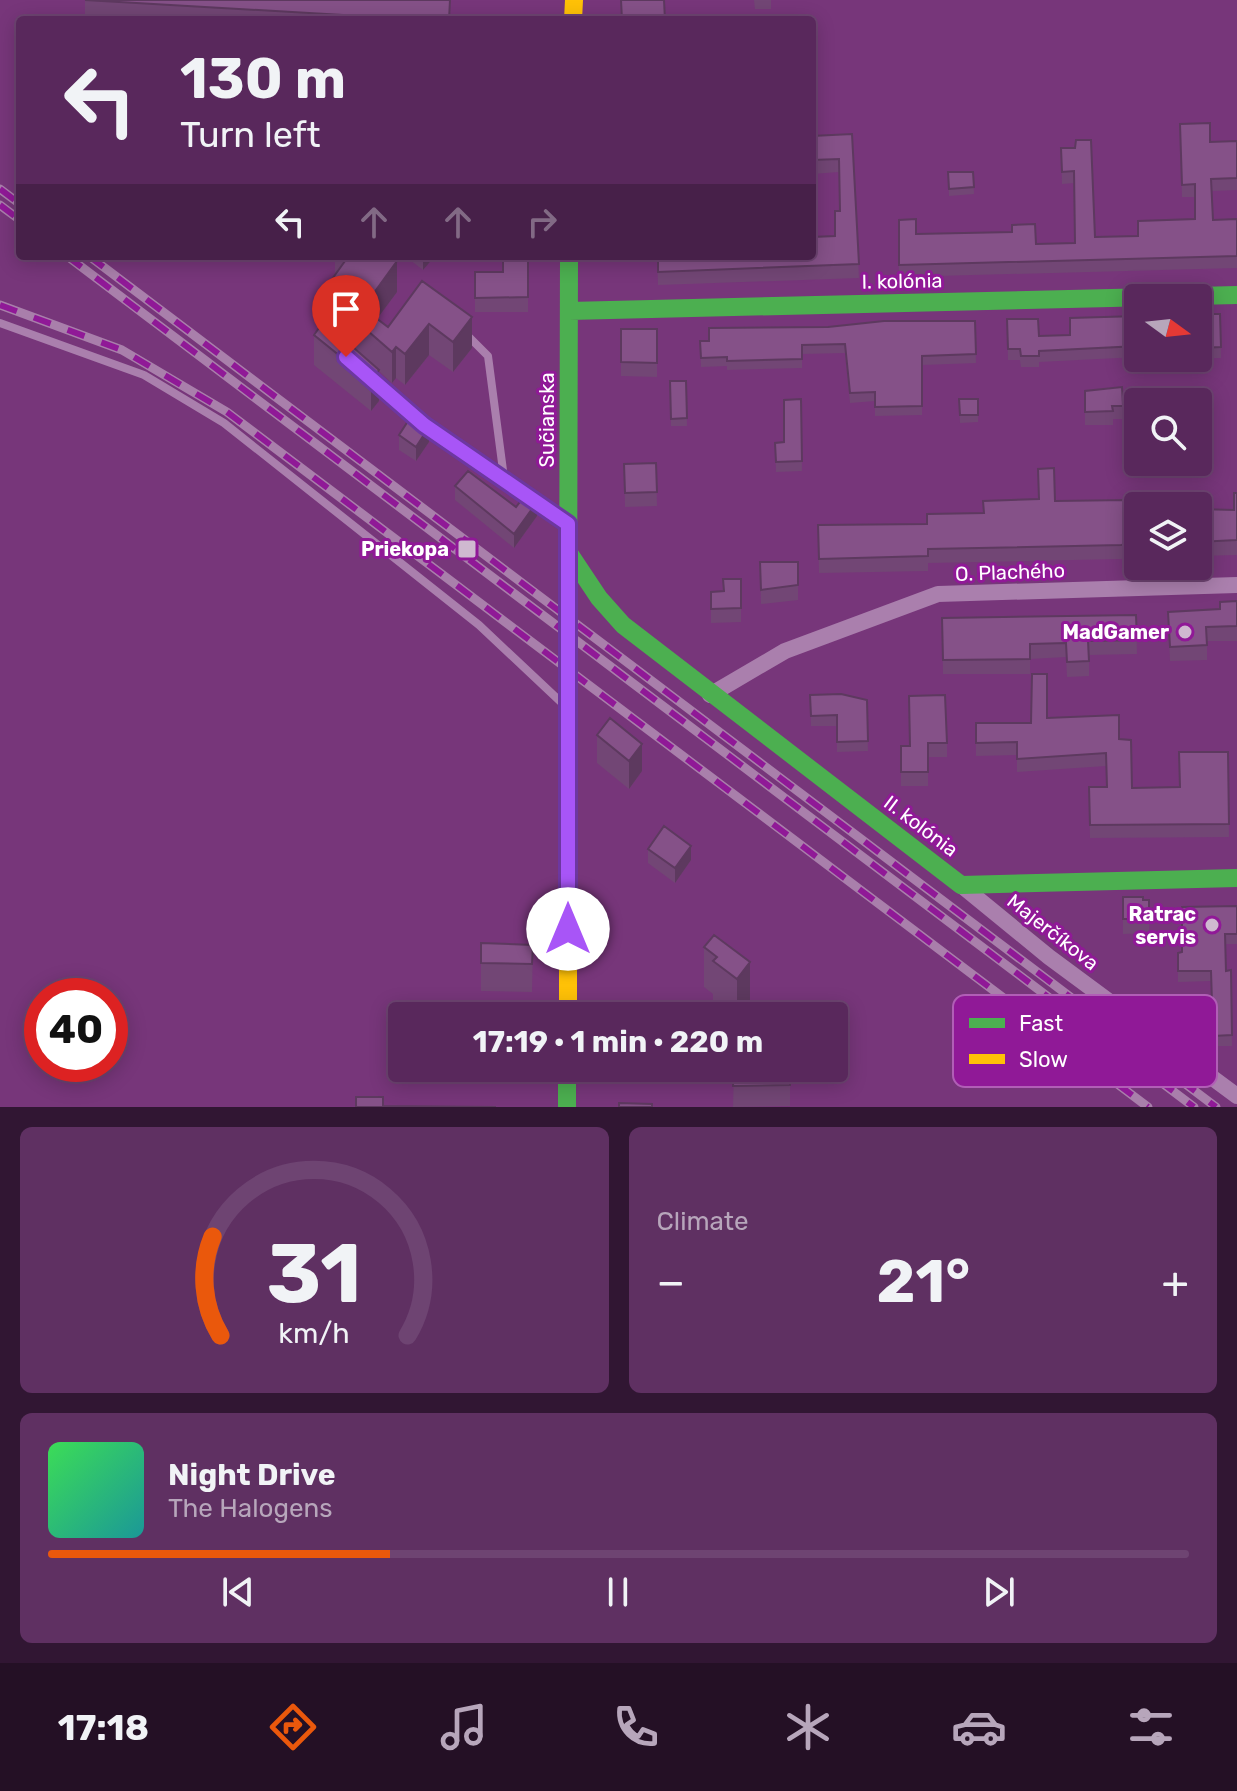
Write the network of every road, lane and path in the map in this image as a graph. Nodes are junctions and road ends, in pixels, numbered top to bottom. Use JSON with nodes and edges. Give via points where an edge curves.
{"nodes":[{"id":1,"x":569,"y":260,"type":"edge"},
{"id":2,"x":1237,"y":295,"type":"edge"},
{"id":3,"x":569,"y":311,"type":"junction"},
{"id":4,"x":0,"y":323,"type":"edge"},
{"id":5,"x":459,"y":328,"type":"edge"},
{"id":6,"x":346,"y":357,"type":"edge"},
{"id":7,"x":504,"y":478,"type":"junction"},
{"id":8,"x":568,"y":524,"type":"junction"},
{"id":9,"x":569,"y":553,"type":"junction"},
{"id":10,"x":1237,"y":585,"type":"edge"},
{"id":11,"x":710,"y":695,"type":"junction"},
{"id":12,"x":567,"y":707,"type":"junction"},
{"id":13,"x":1237,"y":878,"type":"edge"},
{"id":14,"x":961,"y":885,"type":"junction"},
{"id":15,"x":1100,"y":995,"type":"edge"},
{"id":16,"x":568,"y":1002,"type":"edge"},
{"id":17,"x":1217,"y":1081,"type":"edge"},
{"id":18,"x":567,"y":1082,"type":"edge"},
{"id":19,"x":1237,"y":1096,"type":"edge"},
{"id":20,"x":567,"y":1107,"type":"edge"}],
"edges":[{"from":1,"to":3,"type":"street","name":"Sučianska"},
{"from":2,"to":3,"type":"street","name":"I. kolónia"},
{"from":3,"to":8,"type":"street","name":"Sučianska"},
{"from":4,"to":12,"type":"lane","via":[[144,375],[224,423],[479,625]]},
{"from":5,"to":7,"type":"lane","via":[[488,356]]},
{"from":6,"to":7,"type":"street","via":[[424,425]]},
{"from":7,"to":8,"type":"street"},
{"from":8,"to":9,"type":"street","name":"Sučianska"},
{"from":9,"to":11,"type":"street","name":"II. kolónia","via":[[623,625]]},
{"from":9,"to":12,"type":"street","name":"Sučianska"},
{"from":10,"to":11,"type":"street","name":"O. Plachého","via":[[938,594],[785,651]]},
{"from":11,"to":14,"type":"street","name":"II. kolónia"},
{"from":12,"to":16,"type":"street","name":"Sučianska"},
{"from":13,"to":14,"type":"street","name":"II. kolónia"},
{"from":14,"to":15,"type":"street","name":"Majerčíkova"},
{"from":17,"to":19,"type":"street","name":"Majerčíkova"},
{"from":18,"to":20,"type":"street"}]}
